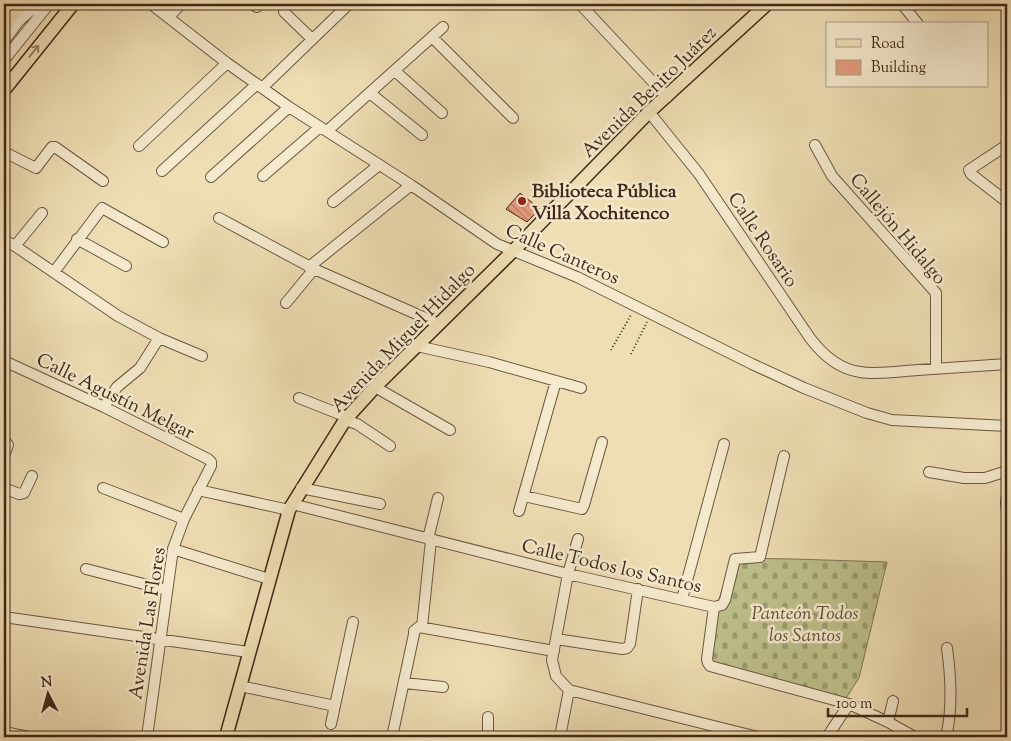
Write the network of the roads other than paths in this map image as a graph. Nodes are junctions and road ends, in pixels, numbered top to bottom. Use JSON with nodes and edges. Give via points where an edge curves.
{"nodes":[{"id":1,"x":22,"y":4,"type":"edge"},
{"id":2,"x":38,"y":4,"type":"edge"},
{"id":3,"x":49,"y":4,"type":"edge"},
{"id":4,"x":72,"y":4,"type":"edge"},
{"id":5,"x":151,"y":4,"type":"edge"},
{"id":6,"x":181,"y":4,"type":"edge"},
{"id":7,"x":349,"y":4,"type":"edge"},
{"id":8,"x":580,"y":4,"type":"edge"},
{"id":9,"x":767,"y":4,"type":"edge"},
{"id":10,"x":902,"y":4,"type":"edge"},
{"id":11,"x":284,"y":12,"type":"dead end"},
{"id":12,"x":169,"y":17,"type":"junction"},
{"id":13,"x":916,"y":22,"type":"edge"},
{"id":14,"x":4,"y":27,"type":"edge"},
{"id":15,"x":443,"y":27,"type":"dead end"},
{"id":16,"x":432,"y":36,"type":"junction"},
{"id":17,"x":312,"y":39,"type":"junction"},
{"id":18,"x":4,"y":41,"type":"edge"},
{"id":19,"x":4,"y":60,"type":"edge"},
{"id":20,"x":227,"y":63,"type":"junction"},
{"id":21,"x":395,"y":71,"type":"junction"},
{"id":22,"x":260,"y":86,"type":"junction"},
{"id":23,"x":4,"y":90,"type":"edge"},
{"id":24,"x":370,"y":93,"type":"junction"},
{"id":25,"x":667,"y":97,"type":"junction"},
{"id":26,"x":289,"y":107,"type":"junction"},
{"id":27,"x":649,"y":112,"type":"junction"},
{"id":28,"x":442,"y":113,"type":"dead end"},
{"id":29,"x":513,"y":118,"type":"dead end"},
{"id":30,"x":323,"y":129,"type":"junction"},
{"id":31,"x":422,"y":135,"type":"dead end"},
{"id":32,"x":815,"y":145,"type":"dead end"},
{"id":33,"x":1007,"y":145,"type":"edge"},
{"id":34,"x":139,"y":146,"type":"dead end"},
{"id":35,"x":4,"y":152,"type":"edge"},
{"id":36,"x":380,"y":165,"type":"junction"},
{"id":37,"x":162,"y":171,"type":"dead end"},
{"id":38,"x":263,"y":176,"type":"dead end"},
{"id":39,"x":211,"y":177,"type":"dead end"},
{"id":40,"x":103,"y":181,"type":"dead end"},
{"id":41,"x":411,"y":185,"type":"junction"},
{"id":42,"x":333,"y":202,"type":"dead end"},
{"id":43,"x":1007,"y":202,"type":"edge"},
{"id":44,"x":42,"y":213,"type":"dead end"},
{"id":45,"x":219,"y":218,"type":"dead end"},
{"id":46,"x":77,"y":239,"type":"junction"},
{"id":47,"x":4,"y":240,"type":"edge"},
{"id":48,"x":163,"y":242,"type":"dead end"},
{"id":49,"x":15,"y":246,"type":"junction"},
{"id":50,"x":514,"y":250,"type":"junction"},
{"id":51,"x":126,"y":266,"type":"dead end"},
{"id":52,"x":311,"y":268,"type":"junction"},
{"id":53,"x":54,"y":272,"type":"junction"},
{"id":54,"x":286,"y":303,"type":"dead end"},
{"id":55,"x":439,"y":324,"type":"junction"},
{"id":56,"x":159,"y":338,"type":"junction"},
{"id":57,"x":417,"y":346,"type":"junction"},
{"id":58,"x":202,"y":356,"type":"dead end"},
{"id":59,"x":4,"y":361,"type":"edge"},
{"id":60,"x":1007,"y":364,"type":"edge"},
{"id":61,"x":936,"y":368,"type":"junction"},
{"id":62,"x":556,"y":381,"type":"junction"},
{"id":63,"x":374,"y":387,"type":"junction"},
{"id":64,"x":581,"y":388,"type":"dead end"},
{"id":65,"x":299,"y":398,"type":"dead end"},
{"id":66,"x":104,"y":407,"type":"junction"},
{"id":67,"x":346,"y":418,"type":"junction"},
{"id":68,"x":1007,"y":426,"type":"edge"},
{"id":69,"x":450,"y":430,"type":"dead end"},
{"id":70,"x":4,"y":440,"type":"edge"},
{"id":71,"x":602,"y":442,"type":"dead end"},
{"id":72,"x":724,"y":444,"type":"dead end"},
{"id":73,"x":390,"y":446,"type":"dead end"},
{"id":74,"x":4,"y":456,"type":"edge"},
{"id":75,"x":784,"y":456,"type":"dead end"},
{"id":76,"x":211,"y":462,"type":"joint"},
{"id":77,"x":1007,"y":471,"type":"edge"},
{"id":78,"x":929,"y":472,"type":"dead end"},
{"id":79,"x":32,"y":476,"type":"dead end"},
{"id":80,"x":4,"y":488,"type":"edge"},
{"id":81,"x":103,"y":488,"type":"dead end"},
{"id":82,"x":301,"y":488,"type":"junction"},
{"id":83,"x":198,"y":490,"type":"junction"},
{"id":84,"x":1007,"y":495,"type":"edge"},
{"id":85,"x":524,"y":496,"type":"junction"},
{"id":86,"x":438,"y":498,"type":"dead end"},
{"id":87,"x":380,"y":504,"type":"dead end"},
{"id":88,"x":290,"y":507,"type":"junction"},
{"id":89,"x":520,"y":511,"type":"dead end"},
{"id":90,"x":1007,"y":512,"type":"edge"},
{"id":91,"x":184,"y":519,"type":"junction"},
{"id":92,"x":578,"y":539,"type":"dead end"},
{"id":93,"x":429,"y":540,"type":"junction"},
{"id":94,"x":173,"y":549,"type":"junction"},
{"id":95,"x":86,"y":568,"type":"dead end"},
{"id":96,"x":568,"y":574,"type":"junction"},
{"id":97,"x":269,"y":579,"type":"junction"},
{"id":98,"x":638,"y":589,"type":"junction"},
{"id":99,"x":167,"y":590,"type":"junction"},
{"id":100,"x":682,"y":599,"type":"junction"},
{"id":101,"x":714,"y":607,"type":"junction"},
{"id":102,"x":4,"y":617,"type":"edge"},
{"id":103,"x":353,"y":622,"type":"dead end"},
{"id":104,"x":419,"y":628,"type":"junction"},
{"id":105,"x":556,"y":639,"type":"junction"},
{"id":106,"x":159,"y":640,"type":"junction"},
{"id":107,"x":946,"y":648,"type":"dead end"},
{"id":108,"x":554,"y":650,"type":"junction"},
{"id":109,"x":248,"y":652,"type":"junction"},
{"id":110,"x":404,"y":682,"type":"junction"},
{"id":111,"x":240,"y":686,"type":"junction"},
{"id":112,"x":443,"y":687,"type":"dead end"},
{"id":113,"x":569,"y":690,"type":"junction"},
{"id":114,"x":892,"y":701,"type":"dead end"},
{"id":115,"x":849,"y":704,"type":"junction"},
{"id":116,"x":335,"y":706,"type":"junction"},
{"id":117,"x":488,"y":717,"type":"dead end"},
{"id":118,"x":888,"y":722,"type":"junction"},
{"id":119,"x":331,"y":724,"type":"dead end"},
{"id":120,"x":4,"y":732,"type":"edge"},
{"id":121,"x":29,"y":737,"type":"edge"},
{"id":122,"x":147,"y":737,"type":"edge"},
{"id":123,"x":226,"y":737,"type":"edge"},
{"id":124,"x":396,"y":737,"type":"edge"},
{"id":125,"x":488,"y":737,"type":"edge"},
{"id":126,"x":560,"y":737,"type":"edge"},
{"id":127,"x":758,"y":737,"type":"edge"},
{"id":128,"x":827,"y":737,"type":"edge"},
{"id":129,"x":915,"y":737,"type":"edge"},
{"id":130,"x":946,"y":737,"type":"edge"}],
"edges":[{"from":1,"to":14,"type":"main road"},
{"from":2,"to":18,"type":"street"},
{"from":3,"to":19,"type":"street"},
{"from":23,"to":4,"type":"main road","one_way":true},
{"from":5,"to":12,"type":"street","name":"Calle Canteros"},
{"from":6,"to":12,"type":"street"},
{"from":7,"to":17,"type":"street"},
{"from":8,"to":25,"type":"street"},
{"from":9,"to":25,"type":"main road","name":"Avenida Benito Juárez"},
{"from":10,"to":13,"type":"street"},
{"from":11,"to":17,"type":"street"},
{"from":12,"to":20,"type":"street","name":"Calle Canteros"},
{"from":15,"to":16,"type":"street"},
{"from":16,"to":21,"type":"street"},
{"from":16,"to":29,"type":"street"},
{"from":17,"to":22,"type":"street"},
{"from":20,"to":22,"type":"street","name":"Calle Canteros"},
{"from":20,"to":34,"type":"street"},
{"from":21,"to":24,"type":"street"},
{"from":21,"to":28,"type":"street"},
{"from":22,"to":26,"type":"street","name":"Calle Canteros"},
{"from":22,"to":37,"type":"street"},
{"from":24,"to":30,"type":"street"},
{"from":24,"to":31,"type":"street"},
{"from":25,"to":27,"type":"main road","name":"Avenida Benito Juárez"},
{"from":26,"to":30,"type":"street","name":"Calle Canteros"},
{"from":26,"to":39,"type":"street"},
{"from":27,"to":50,"type":"main road","name":"Avenida Benito Juárez"},
{"from":27,"to":61,"type":"street","name":"Calle Rosario","via":[[699,174],[819,350],[844,367],[860,372]]},
{"from":30,"to":36,"type":"street","name":"Calle Canteros"},
{"from":30,"to":38,"type":"street"},
{"from":32,"to":61,"type":"street","name":"Callejón Hidalgo","via":[[832,176],[936,293]]},
{"from":33,"to":43,"type":"street","via":[[969,170]]},
{"from":35,"to":40,"type":"street","via":[[36,168],[55,147]]},
{"from":36,"to":41,"type":"street","name":"Calle Canteros"},
{"from":36,"to":42,"type":"street"},
{"from":41,"to":50,"type":"street","name":"Calle Canteros","via":[[497,244]]},
{"from":41,"to":52,"type":"street"},
{"from":44,"to":49,"type":"street"},
{"from":45,"to":52,"type":"street"},
{"from":46,"to":48,"type":"street","via":[[103,208]]},
{"from":46,"to":51,"type":"street"},
{"from":46,"to":53,"type":"street"},
{"from":47,"to":49,"type":"street"},
{"from":49,"to":53,"type":"street"},
{"from":50,"to":55,"type":"main road","name":"Avenida Miguel Hidalgo"},
{"from":50,"to":68,"type":"street","name":"Calle Canteros","via":[[577,276],[752,364],[867,413],[892,420]]},
{"from":52,"to":54,"type":"street"},
{"from":52,"to":55,"type":"street"},
{"from":53,"to":56,"type":"street","via":[[118,316]]},
{"from":55,"to":57,"type":"main road","name":"Avenida Miguel Hidalgo"},
{"from":56,"to":58,"type":"street"},
{"from":56,"to":66,"type":"street","via":[[140,368],[117,387]]},
{"from":57,"to":62,"type":"street"},
{"from":57,"to":63,"type":"main road","name":"Avenida Miguel Hidalgo"},
{"from":59,"to":66,"type":"street","name":"Calle Agustín Melgar"},
{"from":60,"to":61,"type":"street"},
{"from":62,"to":64,"type":"street"},
{"from":62,"to":85,"type":"street"},
{"from":63,"to":67,"type":"main road","name":"Avenida Miguel Hidalgo"},
{"from":63,"to":69,"type":"street"},
{"from":65,"to":67,"type":"street"},
{"from":66,"to":76,"type":"street","name":"Calle Agustín Melgar"},
{"from":67,"to":73,"type":"street"},
{"from":67,"to":82,"type":"main road","name":"Avenida Miguel Hidalgo"},
{"from":70,"to":74,"type":"street","via":[[8,445]]},
{"from":71,"to":85,"type":"street","via":[[582,508]]},
{"from":72,"to":100,"type":"street"},
{"from":75,"to":101,"type":"street","via":[[760,557],[735,560],[725,600],[722,605]]},
{"from":76,"to":83,"type":"street","name":"Avenida Las Flores"},
{"from":77,"to":78,"type":"street","via":[[985,478]]},
{"from":79,"to":80,"type":"street","via":[[24,493]]},
{"from":81,"to":91,"type":"street"},
{"from":82,"to":87,"type":"street"},
{"from":82,"to":88,"type":"main road","name":"Avenida Miguel Hidalgo"},
{"from":83,"to":88,"type":"street","name":"Calle Todos los Santos"},
{"from":83,"to":91,"type":"street","name":"Avenida Las Flores"},
{"from":84,"to":90,"type":"street"},
{"from":85,"to":89,"type":"street"},
{"from":86,"to":93,"type":"street"},
{"from":88,"to":93,"type":"street","name":"Calle Todos los Santos"},
{"from":88,"to":97,"type":"main road","name":"Avenida Miguel Hidalgo"},
{"from":91,"to":94,"type":"street","name":"Avenida Las Flores"},
{"from":92,"to":96,"type":"street"},
{"from":93,"to":96,"type":"street","name":"Calle Todos los Santos"},
{"from":93,"to":104,"type":"street"},
{"from":94,"to":97,"type":"street"},
{"from":94,"to":99,"type":"street","name":"Avenida Las Flores"},
{"from":95,"to":99,"type":"street"},
{"from":96,"to":98,"type":"street","name":"Calle Todos los Santos"},
{"from":96,"to":105,"type":"street"},
{"from":97,"to":109,"type":"main road","name":"Avenida Miguel Hidalgo"},
{"from":98,"to":100,"type":"street","name":"Calle Todos los Santos"},
{"from":98,"to":105,"type":"street","via":[[627,648]]},
{"from":99,"to":106,"type":"street","name":"Avenida Las Flores"},
{"from":100,"to":101,"type":"street","name":"Calle Todos los Santos"},
{"from":101,"to":115,"type":"street","name":"Calle Todos los Santos","via":[[708,663]]},
{"from":102,"to":106,"type":"street"},
{"from":103,"to":116,"type":"street"},
{"from":104,"to":108,"type":"street"},
{"from":104,"to":110,"type":"street","via":[[414,634]]},
{"from":105,"to":108,"type":"street"},
{"from":106,"to":109,"type":"street"},
{"from":106,"to":122,"type":"street","name":"Avenida Las Flores"},
{"from":107,"to":130,"type":"street","via":[[950,695]]},
{"from":108,"to":113,"type":"street","via":[[553,671]]},
{"from":109,"to":111,"type":"main road","name":"Avenida Miguel Hidalgo"},
{"from":110,"to":112,"type":"street"},
{"from":110,"to":124,"type":"street"},
{"from":111,"to":116,"type":"street"},
{"from":111,"to":123,"type":"main road","name":"Avenida Miguel Hidalgo"},
{"from":113,"to":126,"type":"street"},
{"from":113,"to":127,"type":"street"},
{"from":114,"to":118,"type":"street"},
{"from":115,"to":118,"type":"street","name":"Calle Todos los Santos"},
{"from":115,"to":128,"type":"street"},
{"from":116,"to":119,"type":"street"},
{"from":117,"to":125,"type":"street"},
{"from":118,"to":129,"type":"street","name":"Calle Todos los Santos"},
{"from":120,"to":121,"type":"street"}]}
